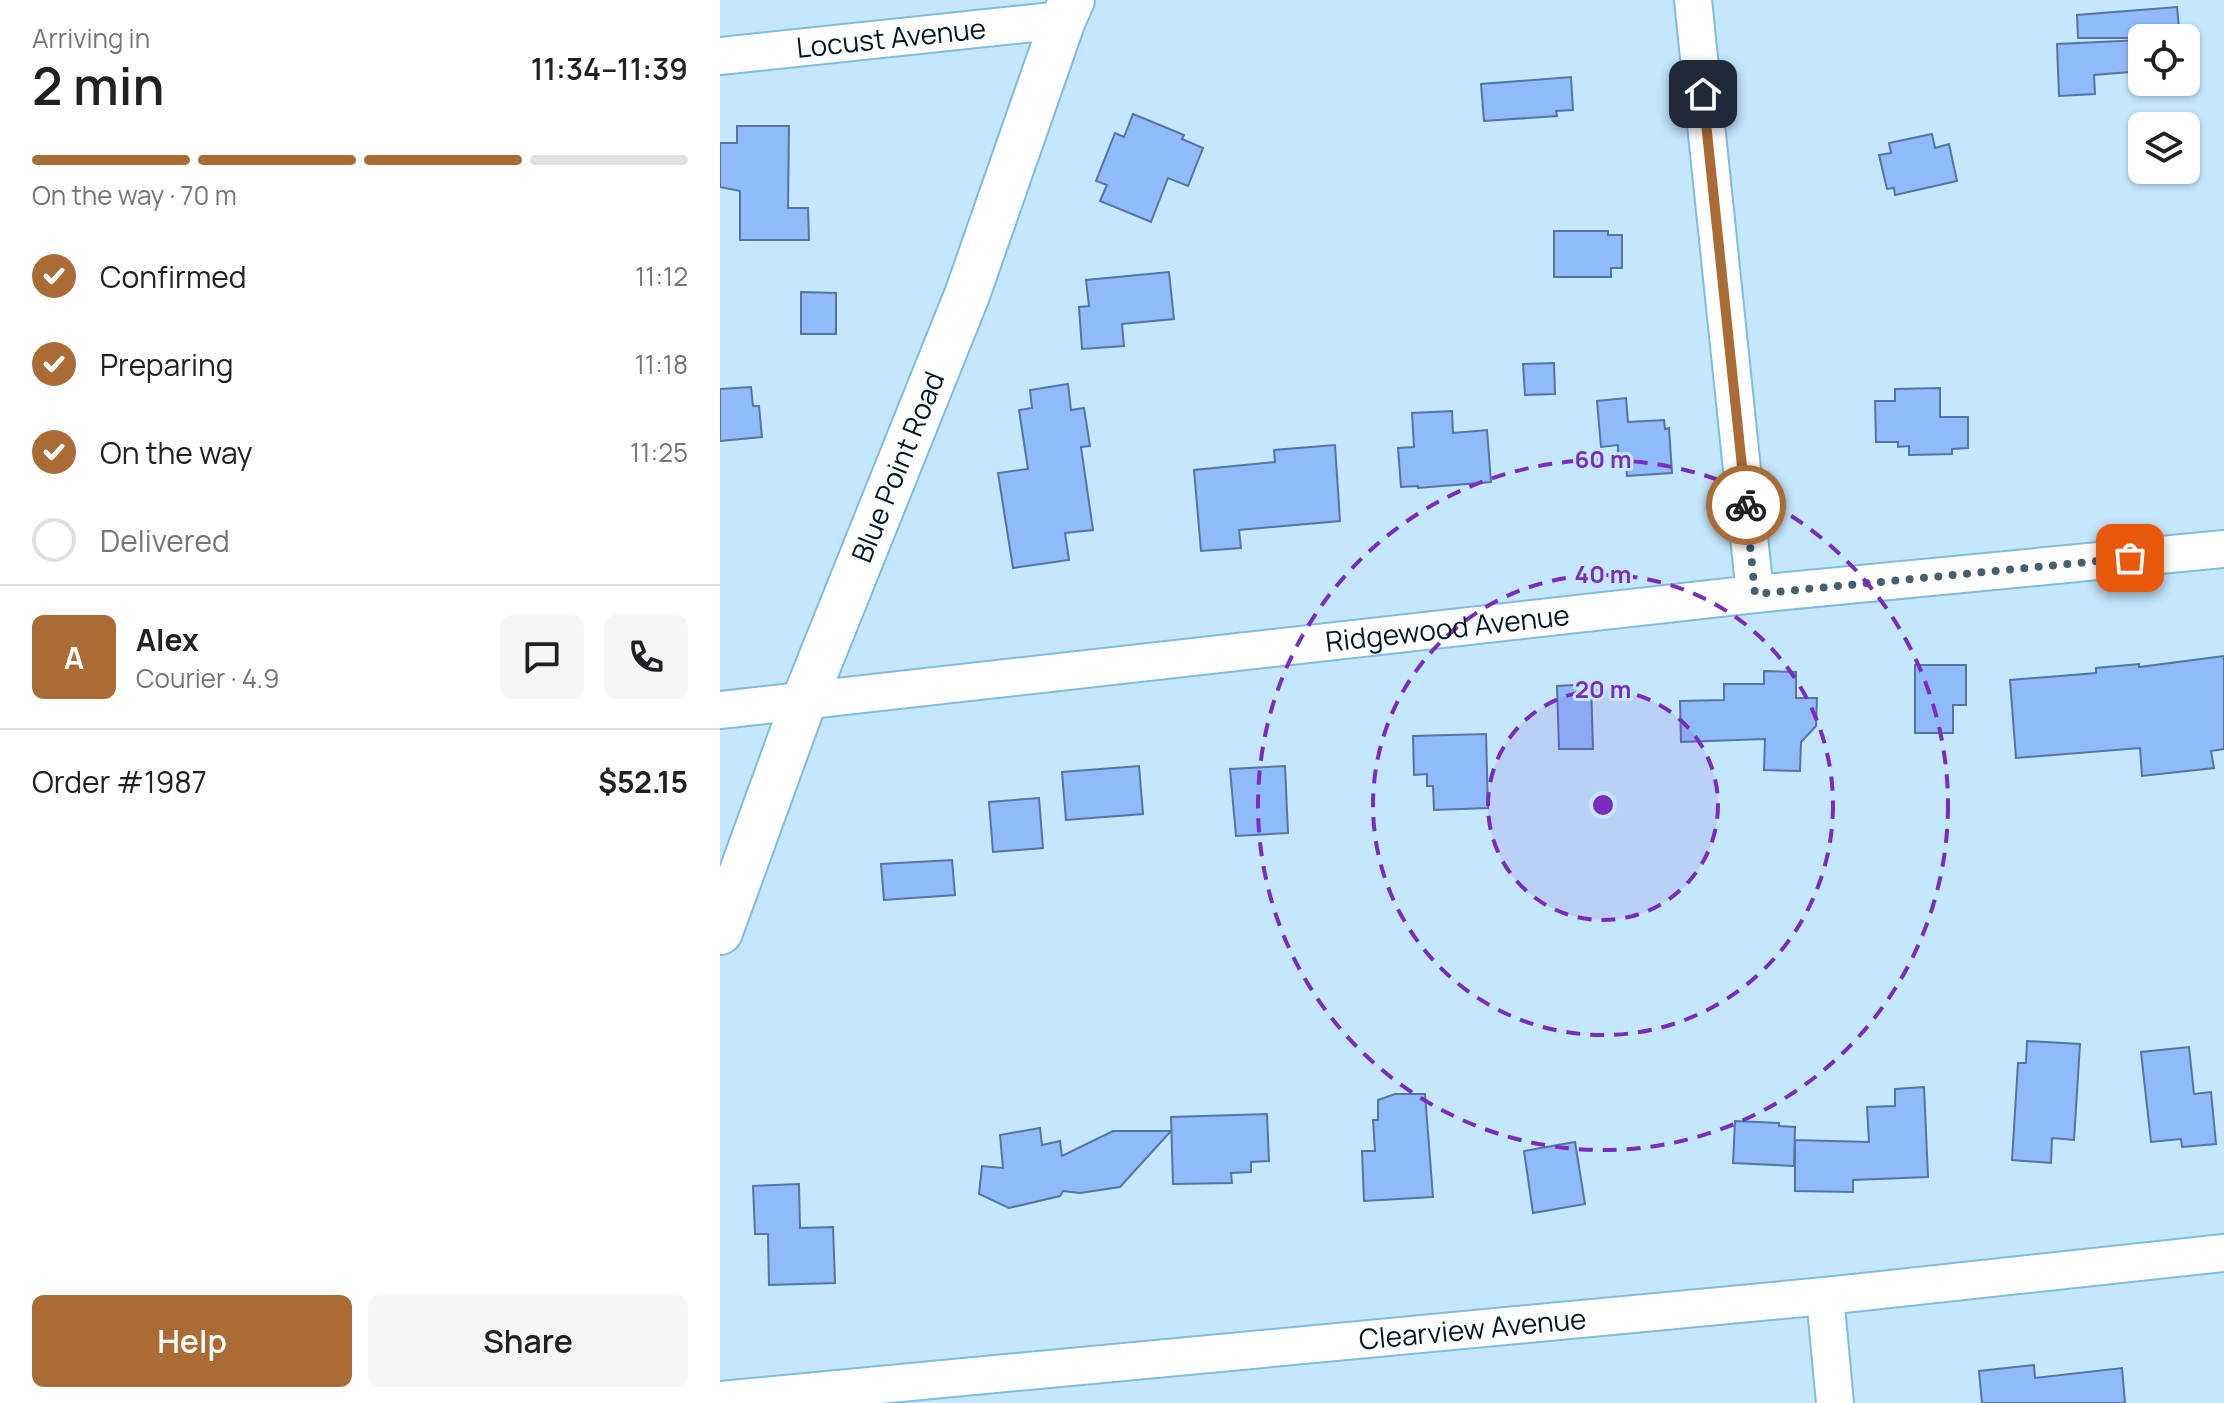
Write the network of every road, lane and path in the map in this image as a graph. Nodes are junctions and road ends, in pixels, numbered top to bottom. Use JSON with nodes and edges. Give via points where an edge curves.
{"nodes":[{"id":1,"x":1693,"y":0,"type":"edge"},
{"id":2,"x":1068,"y":10,"type":"edge"},
{"id":3,"x":720,"y":56,"type":"edge"},
{"id":4,"x":2224,"y":549,"type":"edge"},
{"id":5,"x":1755,"y":594,"type":"junction"},
{"id":6,"x":804,"y":701,"type":"junction"},
{"id":7,"x":720,"y":710,"type":"edge"},
{"id":8,"x":720,"y":932,"type":"edge"},
{"id":9,"x":2224,"y":1253,"type":"edge"},
{"id":10,"x":1825,"y":1296,"type":"junction"},
{"id":11,"x":720,"y":1400,"type":"edge"},
{"id":12,"x":1835,"y":1403,"type":"edge"}],
"edges":[{"from":1,"to":5,"type":"street"},
{"from":2,"to":3,"type":"street","name":"Locust Avenue"},
{"from":2,"to":6,"type":"street","name":"Blue Point Road","via":[[967,295]]},
{"from":4,"to":5,"type":"street","name":"Ridgewood Avenue"},
{"from":5,"to":6,"type":"street","name":"Ridgewood Avenue"},
{"from":6,"to":7,"type":"street","name":"Ridgewood Avenue"},
{"from":6,"to":8,"type":"street","name":"Blue Point Road"},
{"from":9,"to":10,"type":"street","name":"Clearview Avenue"},
{"from":10,"to":11,"type":"street","name":"Clearview Avenue"},
{"from":10,"to":12,"type":"street"}]}
